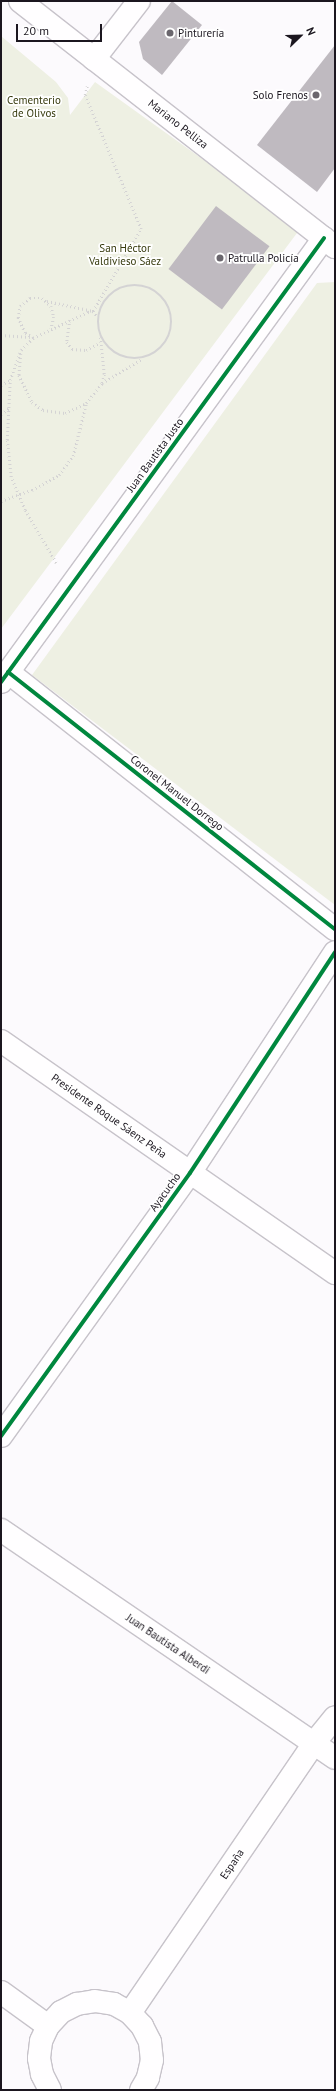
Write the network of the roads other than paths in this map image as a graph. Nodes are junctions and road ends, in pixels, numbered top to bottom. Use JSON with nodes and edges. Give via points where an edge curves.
{"nodes":[{"id":1,"x":20,"y":1,"type":"edge"},
{"id":2,"x":140,"y":1,"type":"edge"},
{"id":3,"x":94,"y":59,"type":"junction"},
{"id":4,"x":329,"y":243,"type":"edge"},
{"id":5,"x":5,"y":677,"type":"edge"},
{"id":6,"x":335,"y":929,"type":"edge"},
{"id":7,"x":335,"y":952,"type":"edge"},
{"id":8,"x":1,"y":1041,"type":"edge"},
{"id":9,"x":190,"y":1173,"type":"junction"},
{"id":10,"x":335,"y":1274,"type":"edge"},
{"id":11,"x":1,"y":1436,"type":"edge"},
{"id":12,"x":1,"y":1530,"type":"edge"},
{"id":13,"x":335,"y":1717,"type":"edge"},
{"id":14,"x":314,"y":1743,"type":"junction"},
{"id":15,"x":335,"y":1758,"type":"edge"},
{"id":16,"x":1,"y":1992,"type":"edge"},
{"id":17,"x":130,"y":2013,"type":"junction"},
{"id":18,"x":48,"y":2026,"type":"junction"},
{"id":19,"x":50,"y":2090,"type":"edge"},
{"id":20,"x":141,"y":2090,"type":"edge"}],
"edges":[{"from":1,"to":3,"type":"street","name":"Mariano Pelliza"},
{"from":2,"to":3,"type":"street"},
{"from":3,"to":4,"type":"street","name":"Mariano Pelliza"},
{"from":4,"to":5,"type":"street","name":"Juan Bautista Justo"},
{"from":5,"to":6,"type":"street","name":"Coronel Manuel Dorrego"},
{"from":7,"to":9,"type":"street","name":"Ayacucho"},
{"from":8,"to":9,"type":"street","name":"Presidente Roque Sáenz Peña"},
{"from":9,"to":10,"type":"street","name":"Presidente Roque Sáenz Peña"},
{"from":9,"to":11,"type":"street","name":"Ayacucho"},
{"from":12,"to":14,"type":"street","name":"Juan Bautista Alberdi"},
{"from":13,"to":14,"type":"street","name":"España"},
{"from":14,"to":15,"type":"street","name":"Juan Bautista Alberdi"},
{"from":14,"to":17,"type":"street","name":"España"},
{"from":16,"to":18,"type":"street"},
{"from":17,"to":18,"type":"street","via":[[114,2004],[95,2001],[77,2004],[61,2012]]},
{"from":17,"to":20,"type":"street","via":[[142,2026],[150,2042],[152,2060],[148,2078]]},
{"from":18,"to":19,"type":"street","via":[[41,2041],[39,2058],[42,2074]]}]}
